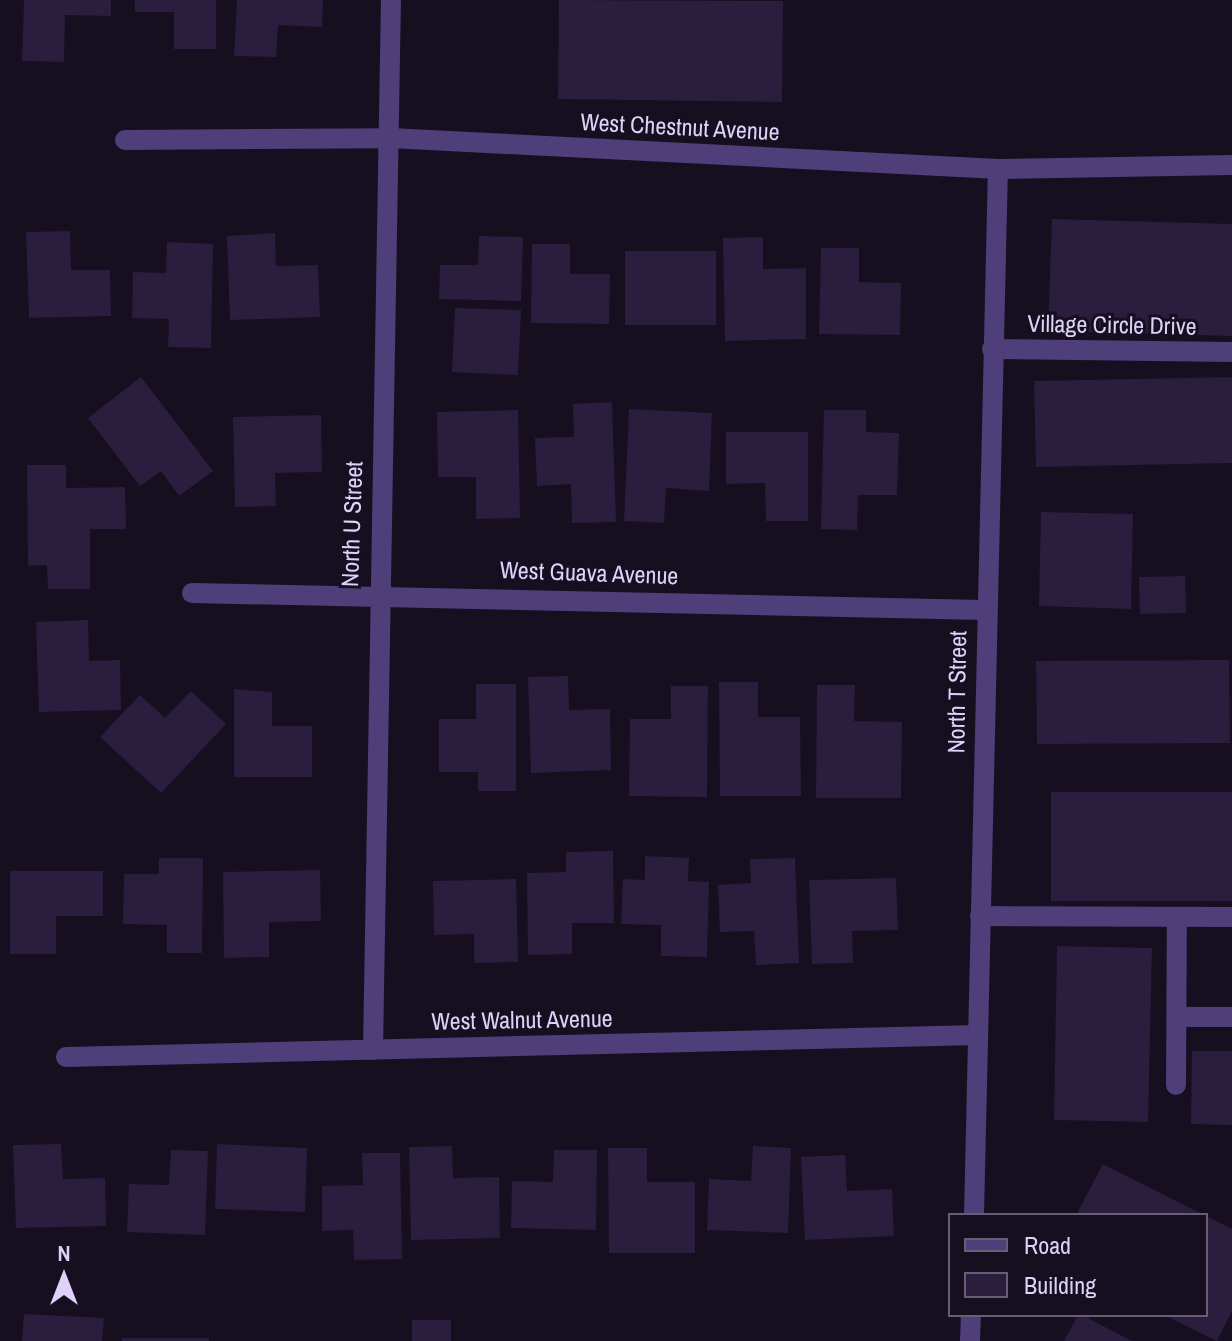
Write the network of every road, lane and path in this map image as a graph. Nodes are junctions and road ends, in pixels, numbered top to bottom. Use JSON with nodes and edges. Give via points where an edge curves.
{"nodes":[{"id":1,"x":391,"y":0,"type":"edge"},
{"id":2,"x":390,"y":138,"type":"junction"},
{"id":3,"x":125,"y":140,"type":"dead end"},
{"id":4,"x":1232,"y":165,"type":"edge"},
{"id":5,"x":998,"y":169,"type":"junction"},
{"id":6,"x":992,"y":349,"type":"junction"},
{"id":7,"x":1232,"y":352,"type":"edge"},
{"id":8,"x":192,"y":593,"type":"dead end"},
{"id":9,"x":376,"y":593,"type":"junction"},
{"id":10,"x":984,"y":610,"type":"junction"},
{"id":11,"x":980,"y":916,"type":"junction"},
{"id":12,"x":1177,"y":917,"type":"junction"},
{"id":13,"x":1232,"y":917,"type":"edge"},
{"id":14,"x":1178,"y":1017,"type":"junction"},
{"id":15,"x":1232,"y":1017,"type":"edge"},
{"id":16,"x":978,"y":1035,"type":"junction"},
{"id":17,"x":373,"y":1050,"type":"junction"},
{"id":18,"x":66,"y":1057,"type":"dead end"},
{"id":19,"x":1176,"y":1085,"type":"dead end"},
{"id":20,"x":974,"y":1213,"type":"edge"},
{"id":21,"x":971,"y":1317,"type":"edge"},
{"id":22,"x":970,"y":1341,"type":"edge"}],
"edges":[{"from":1,"to":2,"type":"street","name":"North U Street"},
{"from":2,"to":3,"type":"street","name":"West Chestnut Avenue"},
{"from":2,"to":5,"type":"street","name":"West Chestnut Avenue"},
{"from":2,"to":9,"type":"street","name":"North U Street"},
{"from":4,"to":5,"type":"street","name":"West Chestnut Avenue"},
{"from":5,"to":6,"type":"street","name":"North T Street"},
{"from":6,"to":7,"type":"street","name":"Village Circle Drive"},
{"from":6,"to":10,"type":"street","name":"North T Street"},
{"from":8,"to":9,"type":"street","name":"West Guava Avenue"},
{"from":9,"to":10,"type":"street","name":"West Guava Avenue"},
{"from":9,"to":17,"type":"street","name":"North U Street"},
{"from":10,"to":11,"type":"street","name":"North T Street"},
{"from":11,"to":12,"type":"street"},
{"from":11,"to":16,"type":"street","name":"North T Street"},
{"from":12,"to":13,"type":"street"},
{"from":12,"to":14,"type":"street"},
{"from":14,"to":15,"type":"street"},
{"from":14,"to":19,"type":"street"},
{"from":16,"to":17,"type":"street","name":"West Walnut Avenue"},
{"from":16,"to":20,"type":"street","name":"North T Street"},
{"from":17,"to":18,"type":"street","name":"West Walnut Avenue"},
{"from":21,"to":22,"type":"street"}]}
